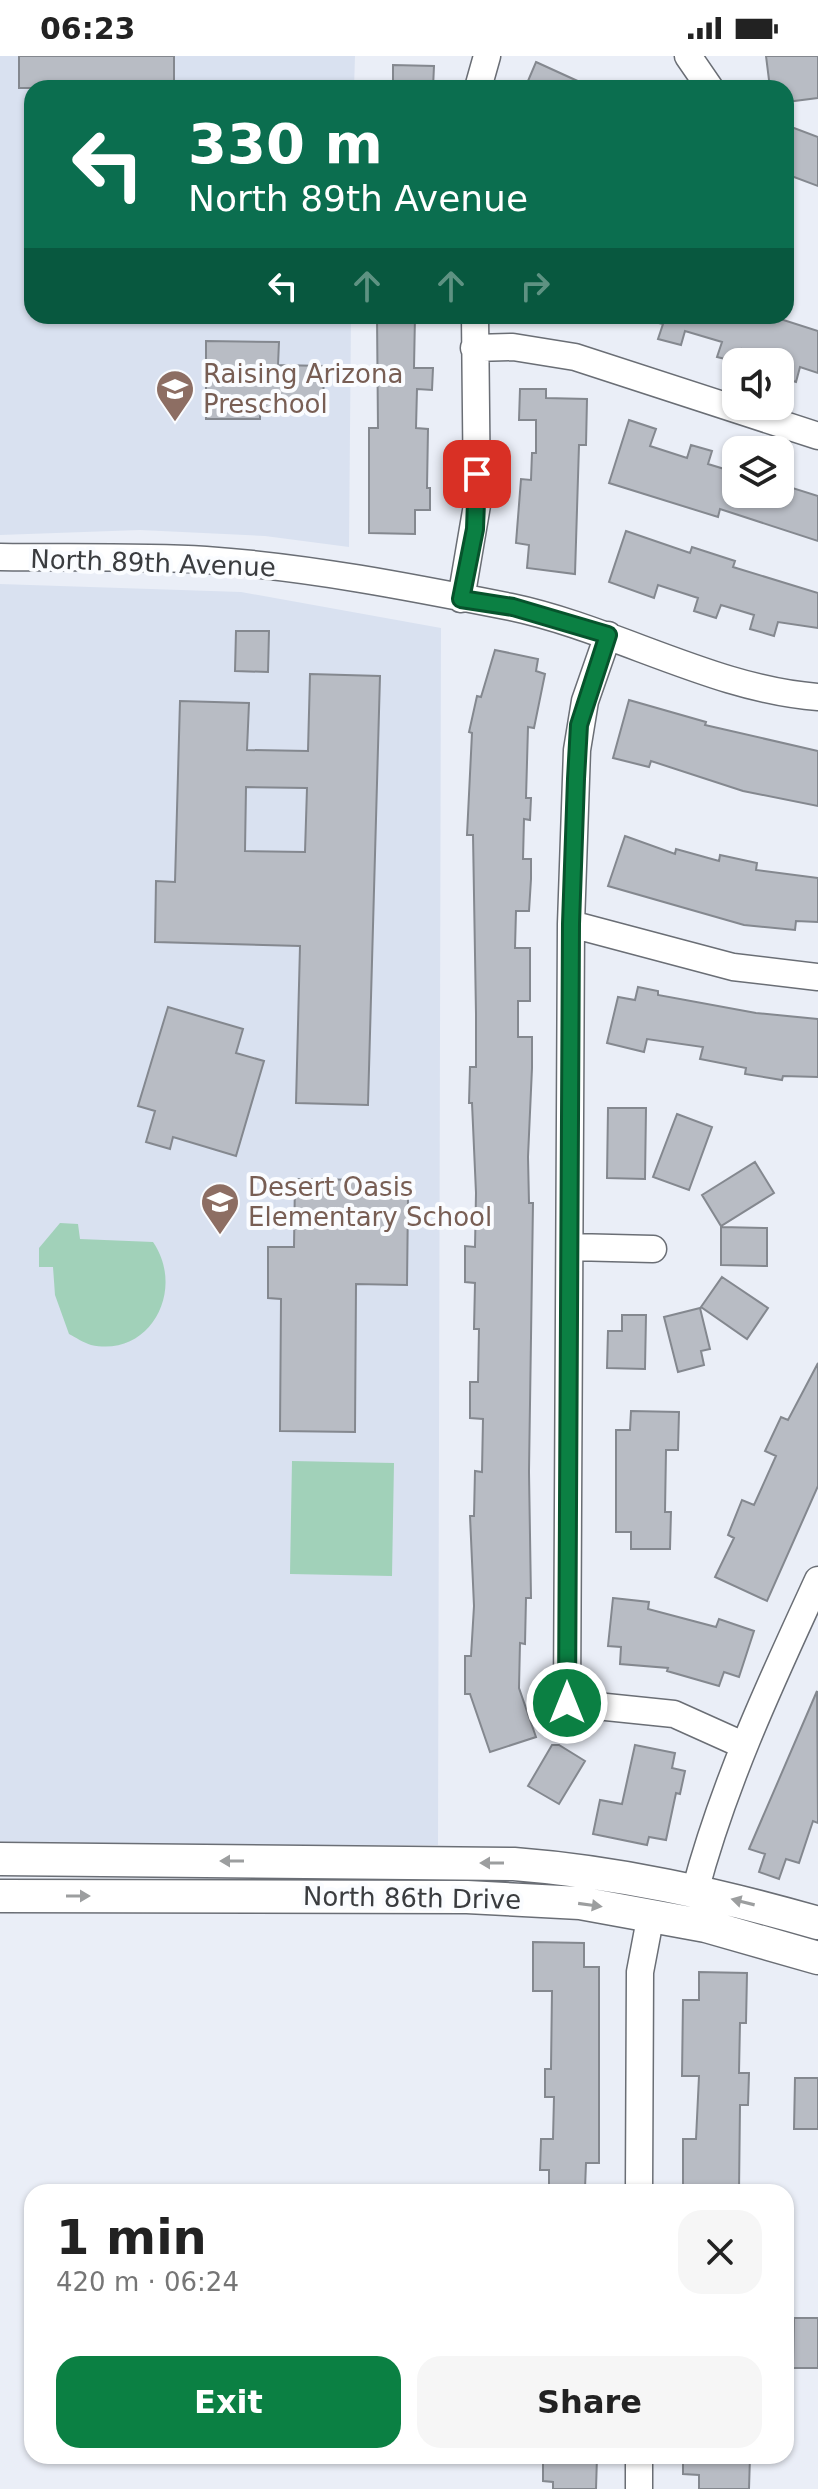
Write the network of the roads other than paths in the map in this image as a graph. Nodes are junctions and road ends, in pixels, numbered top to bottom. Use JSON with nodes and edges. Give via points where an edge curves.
{"nodes":[{"id":1,"x":487,"y":56,"type":"edge"},
{"id":2,"x":688,"y":56,"type":"edge"},
{"id":3,"x":480,"y":80,"type":"edge"},
{"id":4,"x":704,"y":80,"type":"edge"},
{"id":5,"x":475,"y":324,"type":"edge"},
{"id":6,"x":474,"y":348,"type":"junction"},
{"id":7,"x":818,"y":436,"type":"edge"},
{"id":8,"x":0,"y":557,"type":"edge"},
{"id":9,"x":461,"y":599,"type":"junction"},
{"id":10,"x":608,"y":635,"type":"junction"},
{"id":11,"x":818,"y":697,"type":"edge"},
{"id":12,"x":571,"y":924,"type":"junction"},
{"id":13,"x":818,"y":977,"type":"edge"},
{"id":14,"x":571,"y":1247,"type":"junction"},
{"id":15,"x":653,"y":1249,"type":"dead end"},
{"id":16,"x":818,"y":1580,"type":"edge"},
{"id":17,"x":743,"y":1745,"type":"junction"},
{"id":18,"x":0,"y":1859,"type":"edge"},
{"id":19,"x":552,"y":1867,"type":"junction"},
{"id":20,"x":695,"y":1891,"type":"junction"},
{"id":21,"x":0,"y":1896,"type":"edge"},
{"id":22,"x":548,"y":1901,"type":"junction"},
{"id":23,"x":651,"y":1914,"type":"junction"},
{"id":24,"x":818,"y":1923,"type":"edge"},
{"id":25,"x":818,"y":1958,"type":"edge"},
{"id":26,"x":639,"y":2184,"type":"edge"},
{"id":27,"x":639,"y":2464,"type":"edge"},
{"id":28,"x":639,"y":2489,"type":"edge"}],
"edges":[{"from":1,"to":3,"type":"street"},
{"from":2,"to":4,"type":"street"},
{"from":5,"to":6,"type":"street"},
{"from":6,"to":7,"type":"street","via":[[513,347],[575,357]]},
{"from":6,"to":9,"type":"street","via":[[477,505]]},
{"from":8,"to":9,"type":"street","name":"North 89th Avenue","via":[[203,560],[334,574]]},
{"from":9,"to":10,"type":"street","name":"North 89th Avenue","via":[[513,607]]},
{"from":10,"to":11,"type":"street","name":"North 89th Avenue","via":[[767,689]]},
{"from":10,"to":12,"type":"street","via":[[579,725]]},
{"from":12,"to":13,"type":"street","via":[[733,967]]},
{"from":12,"to":14,"type":"street"},
{"from":14,"to":15,"type":"street"},
{"from":14,"to":17,"type":"street","via":[[567,1703],[674,1714]]},
{"from":16,"to":17,"type":"street"},
{"from":17,"to":20,"type":"street","via":[[712,1826]]},
{"from":19,"to":18,"type":"street","name":"North 86th Drive","one_way":true},
{"from":19,"to":20,"type":"street","name":"North 86th Drive"},
{"from":19,"to":22,"type":"street"},
{"from":24,"to":20,"type":"street","name":"North 86th Drive","one_way":true},
{"from":21,"to":22,"type":"street","name":"North 86th Drive","one_way":true},
{"from":22,"to":23,"type":"street","name":"North 86th Drive","one_way":true},
{"from":23,"to":25,"type":"street","name":"North 86th Drive"},
{"from":23,"to":26,"type":"street","via":[[640,1972]]},
{"from":27,"to":28,"type":"street"}]}
